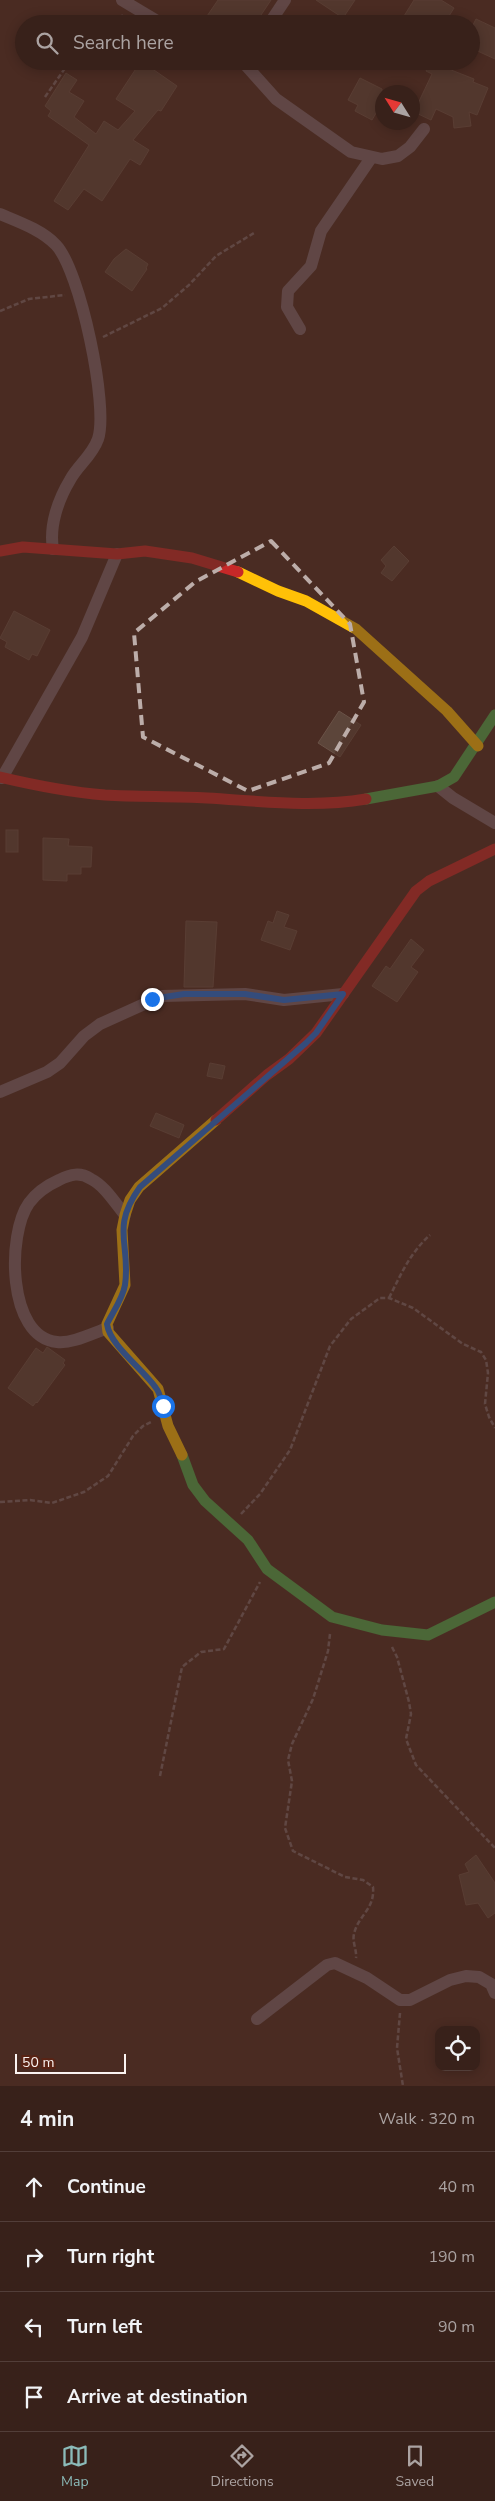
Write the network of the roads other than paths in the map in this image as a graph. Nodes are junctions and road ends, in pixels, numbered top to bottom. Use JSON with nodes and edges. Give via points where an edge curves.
{"nodes":[{"id":1,"x":122,"y":0,"type":"edge"},
{"id":2,"x":285,"y":0,"type":"edge"},
{"id":3,"x":147,"y":15,"type":"edge"},
{"id":4,"x":275,"y":15,"type":"edge"},
{"id":5,"x":250,"y":70,"type":"edge"},
{"id":6,"x":424,"y":129,"type":"dead end"},
{"id":7,"x":370,"y":158,"type":"junction"},
{"id":8,"x":0,"y":214,"type":"edge"},
{"id":9,"x":300,"y":329,"type":"dead end"},
{"id":10,"x":53,"y":549,"type":"junction"},
{"id":11,"x":0,"y":551,"type":"edge"},
{"id":12,"x":117,"y":554,"type":"junction"},
{"id":13,"x":495,"y":715,"type":"edge"},
{"id":14,"x":478,"y":746,"type":"junction"},
{"id":15,"x":1,"y":777,"type":"edge"},
{"id":16,"x":438,"y":786,"type":"junction"},
{"id":17,"x":495,"y":823,"type":"edge"},
{"id":18,"x":495,"y":849,"type":"edge"},
{"id":19,"x":343,"y":994,"type":"junction"},
{"id":20,"x":0,"y":1092,"type":"edge"},
{"id":21,"x":125,"y":1215,"type":"junction"},
{"id":22,"x":108,"y":1328,"type":"junction"},
{"id":23,"x":495,"y":1602,"type":"edge"},
{"id":24,"x":495,"y":1993,"type":"edge"},
{"id":25,"x":257,"y":2019,"type":"dead end"}],
"edges":[{"from":1,"to":3,"type":"street"},
{"from":2,"to":4,"type":"street"},
{"from":5,"to":7,"type":"street","via":[[276,99],[351,152]]},
{"from":6,"to":7,"type":"street","via":[[398,156],[382,160]]},
{"from":7,"to":9,"type":"street","via":[[321,230],[311,266],[288,291],[287,307]]},
{"from":8,"to":10,"type":"street","via":[[36,230],[64,254],[79,299],[100,388],[102,414],[99,437],[63,494],[52,525]]},
{"from":10,"to":11,"type":"street","via":[[23,547]]},
{"from":10,"to":12,"type":"street"},
{"from":12,"to":14,"type":"street","via":[[145,551],[220,565],[336,616],[356,629],[447,711]]},
{"from":12,"to":15,"type":"street","via":[[82,637]]},
{"from":13,"to":14,"type":"street"},
{"from":14,"to":16,"type":"street","via":[[454,777]]},
{"from":15,"to":16,"type":"street","via":[[43,787],[104,795],[280,804],[349,802]]},
{"from":16,"to":17,"type":"street"},
{"from":18,"to":19,"type":"street","via":[[429,881],[416,891]]},
{"from":19,"to":20,"type":"street","via":[[284,1000],[245,994],[162,996],[100,1024],[47,1072]]},
{"from":19,"to":21,"type":"street","via":[[316,1033],[289,1059],[140,1187],[130,1200]]},
{"from":21,"to":22,"type":"street","via":[[122,1230],[125,1285]]},
{"from":21,"to":22,"type":"street","via":[[93,1179],[80,1174],[68,1176],[46,1186],[29,1203],[15,1238],[15,1280],[20,1305],[33,1328],[56,1342]]},
{"from":22,"to":23,"type":"street","via":[[115,1341],[158,1389],[168,1426],[193,1485],[205,1501],[248,1540],[267,1569],[304,1599],[332,1617],[382,1630],[428,1635]]},
{"from":24,"to":25,"type":"street","via":[[491,1984],[479,1977],[466,1976],[410,2000],[400,2000],[367,1978],[335,1963],[327,1965]]}]}
